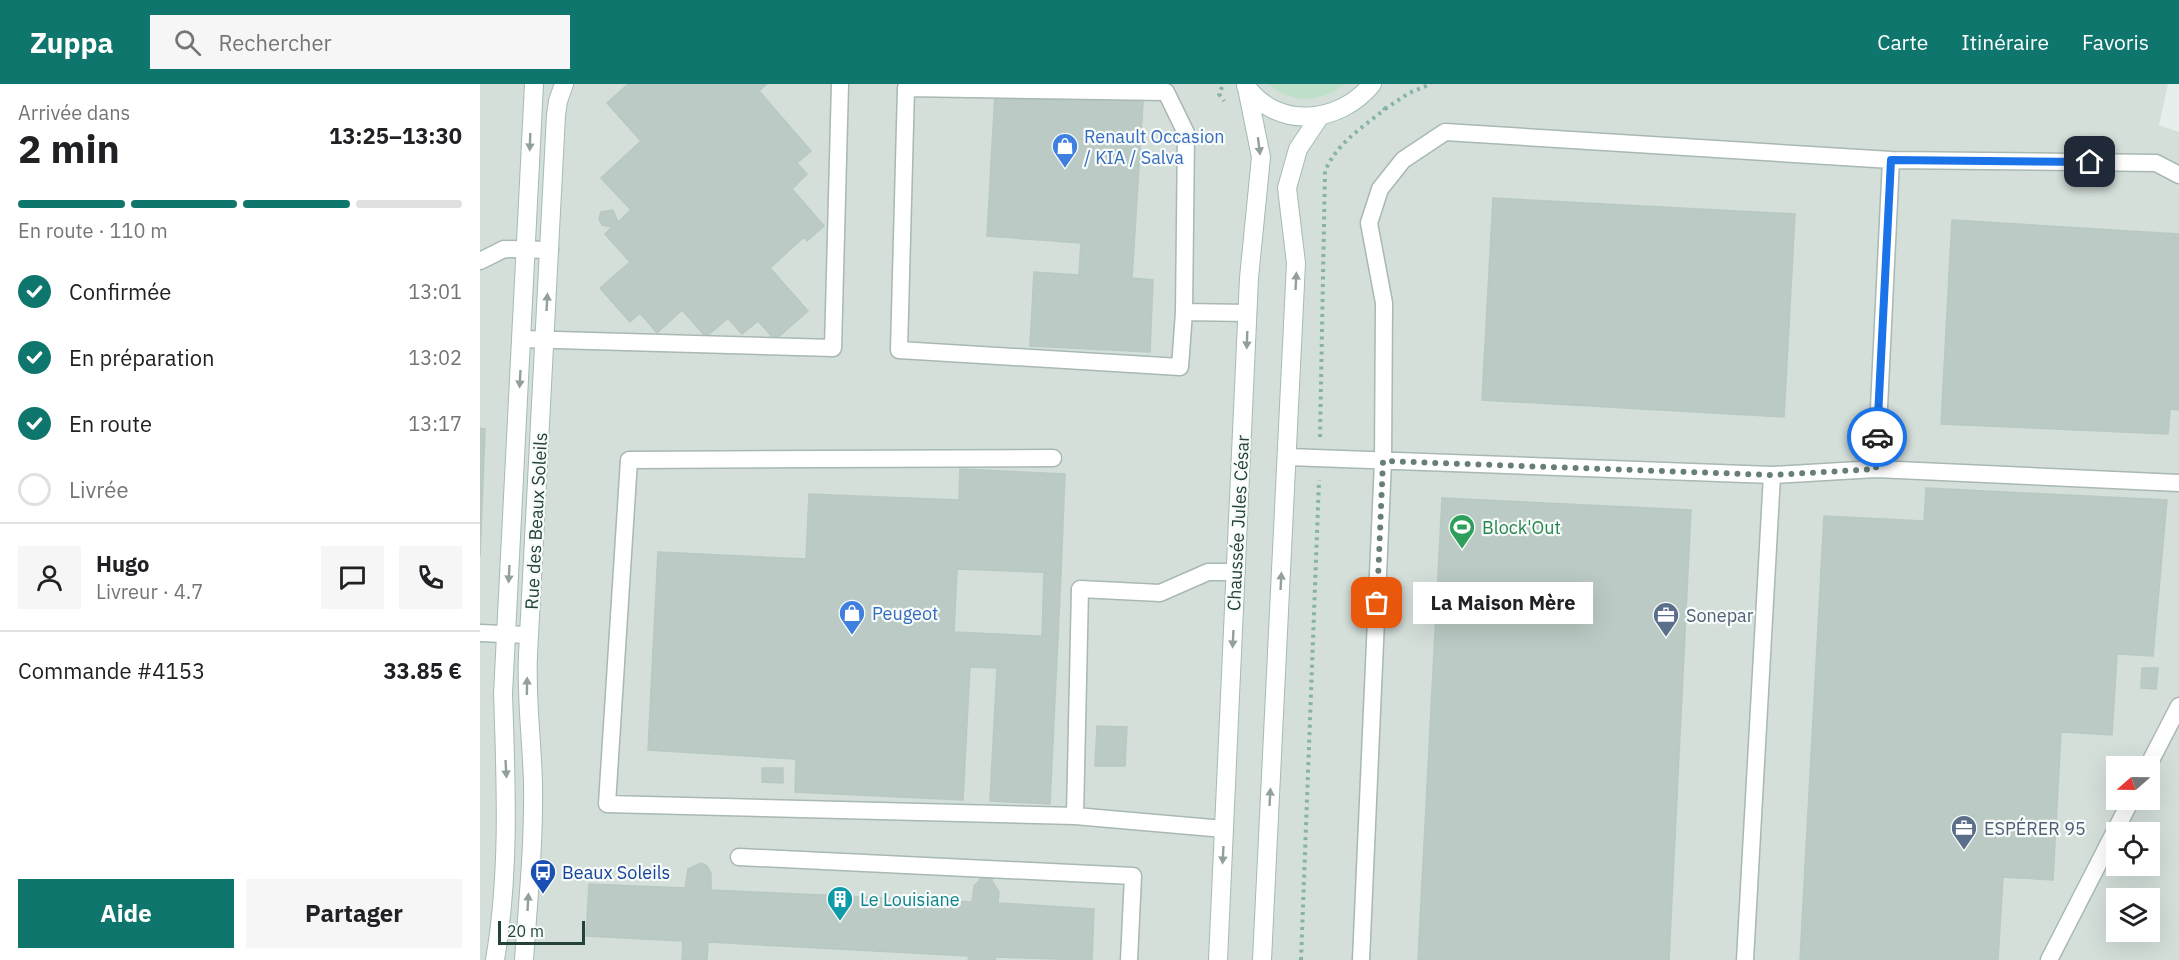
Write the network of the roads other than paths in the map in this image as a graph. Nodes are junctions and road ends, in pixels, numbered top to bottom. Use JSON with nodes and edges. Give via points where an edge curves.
{"nodes":[{"id":1,"x":534,"y":84,"type":"edge"},
{"id":2,"x":564,"y":84,"type":"edge"},
{"id":3,"x":840,"y":84,"type":"edge"},
{"id":4,"x":1246,"y":86,"type":"edge"},
{"id":5,"x":1368,"y":88,"type":"edge"},
{"id":6,"x":1320,"y":116,"type":"junction"},
{"id":7,"x":1891,"y":160,"type":"junction"},
{"id":8,"x":2179,"y":174,"type":"edge"},
{"id":9,"x":527,"y":249,"type":"junction"},
{"id":10,"x":550,"y":250,"type":"junction"},
{"id":11,"x":480,"y":261,"type":"edge"},
{"id":12,"x":1184,"y":312,"type":"junction"},
{"id":13,"x":1248,"y":313,"type":"junction"},
{"id":14,"x":522,"y":339,"type":"junction"},
{"id":15,"x":546,"y":339,"type":"junction"},
{"id":16,"x":1053,"y":458,"type":"dead end"},
{"id":17,"x":1288,"y":458,"type":"junction"},
{"id":18,"x":1383,"y":461,"type":"junction"},
{"id":19,"x":1876,"y":469,"type":"junction"},
{"id":20,"x":1772,"y":475,"type":"junction"},
{"id":21,"x":2179,"y":483,"type":"edge"},
{"id":22,"x":1236,"y":572,"type":"junction"},
{"id":23,"x":480,"y":633,"type":"edge"},
{"id":24,"x":506,"y":634,"type":"junction"},
{"id":25,"x":529,"y":635,"type":"junction"},
{"id":26,"x":2179,"y":706,"type":"edge"},
{"id":27,"x":2153,"y":756,"type":"edge"},
{"id":28,"x":2126,"y":810,"type":"edge"},
{"id":29,"x":1075,"y":816,"type":"junction"},
{"id":30,"x":1224,"y":829,"type":"junction"},
{"id":31,"x":739,"y":857,"type":"dead end"},
{"id":32,"x":495,"y":960,"type":"edge"},
{"id":33,"x":524,"y":960,"type":"edge"},
{"id":34,"x":1129,"y":960,"type":"edge"},
{"id":35,"x":1218,"y":960,"type":"edge"},
{"id":36,"x":1262,"y":960,"type":"edge"},
{"id":37,"x":1361,"y":960,"type":"edge"},
{"id":38,"x":1745,"y":960,"type":"edge"},
{"id":39,"x":2049,"y":960,"type":"edge"}],
"edges":[{"from":1,"to":9,"type":"main road","name":"Rue des Beaux Soleils","one_way":true},
{"from":2,"to":10,"type":"main road","name":"Rue des Beaux Soleils","via":[[558,101]]},
{"from":3,"to":15,"type":"lane","via":[[833,348]]},
{"from":4,"to":6,"type":"main road","via":[[1261,101],[1286,114]]},
{"from":4,"to":13,"type":"main road","name":"Chaussée Jules César","one_way":true,"via":[[1261,157]]},
{"from":5,"to":6,"type":"main road","via":[[1343,109]]},
{"from":17,"to":6,"type":"main road","one_way":true,"via":[[1296,263],[1287,188],[1298,149]]},
{"from":7,"to":8,"type":"lane","via":[[2156,163]]},
{"from":7,"to":18,"type":"lane","via":[[1445,132],[1403,160],[1380,189],[1369,223],[1384,303]]},
{"from":7,"to":19,"type":"lane"},
{"from":9,"to":10,"type":"lane"},
{"from":9,"to":11,"type":"lane","via":[[504,249]]},
{"from":9,"to":14,"type":"main road","name":"Rue des Beaux Soleils"},
{"from":15,"to":10,"type":"main road","name":"Rue des Beaux Soleils","one_way":true},
{"from":12,"to":12,"type":"lane","via":[[1180,367],[899,350],[906,88],[1166,92],[1186,133]]},
{"from":12,"to":13,"type":"lane"},
{"from":13,"to":22,"type":"main road","name":"Chaussée Jules César","one_way":true},
{"from":14,"to":15,"type":"lane"},
{"from":14,"to":24,"type":"main road","name":"Rue des Beaux Soleils","one_way":true},
{"from":15,"to":25,"type":"main road","name":"Rue des Beaux Soleils"},
{"from":16,"to":29,"type":"lane","via":[[629,460],[607,804]]},
{"from":17,"to":18,"type":"lane"},
{"from":36,"to":17,"type":"main road","one_way":true},
{"from":18,"to":20,"type":"lane"},
{"from":18,"to":37,"type":"lane"},
{"from":19,"to":20,"type":"lane"},
{"from":19,"to":21,"type":"lane"},
{"from":20,"to":38,"type":"lane"},
{"from":22,"to":29,"type":"lane","via":[[1208,572],[1160,593],[1080,589]]},
{"from":22,"to":30,"type":"main road","name":"Chaussée Jules César","one_way":true},
{"from":23,"to":24,"type":"lane"},
{"from":24,"to":25,"type":"lane"},
{"from":24,"to":32,"type":"main road","name":"Rue des Beaux Soleils","one_way":true,"via":[[503,694],[507,797]]},
{"from":33,"to":25,"type":"main road","name":"Rue des Beaux Soleils","one_way":true,"via":[[533,783],[527,689]]},
{"from":26,"to":27,"type":"lane"},
{"from":28,"to":39,"type":"lane"},
{"from":29,"to":30,"type":"lane"},
{"from":30,"to":35,"type":"main road","name":"Chaussée Jules César","one_way":true},
{"from":31,"to":34,"type":"lane","via":[[1133,876]]}]}
